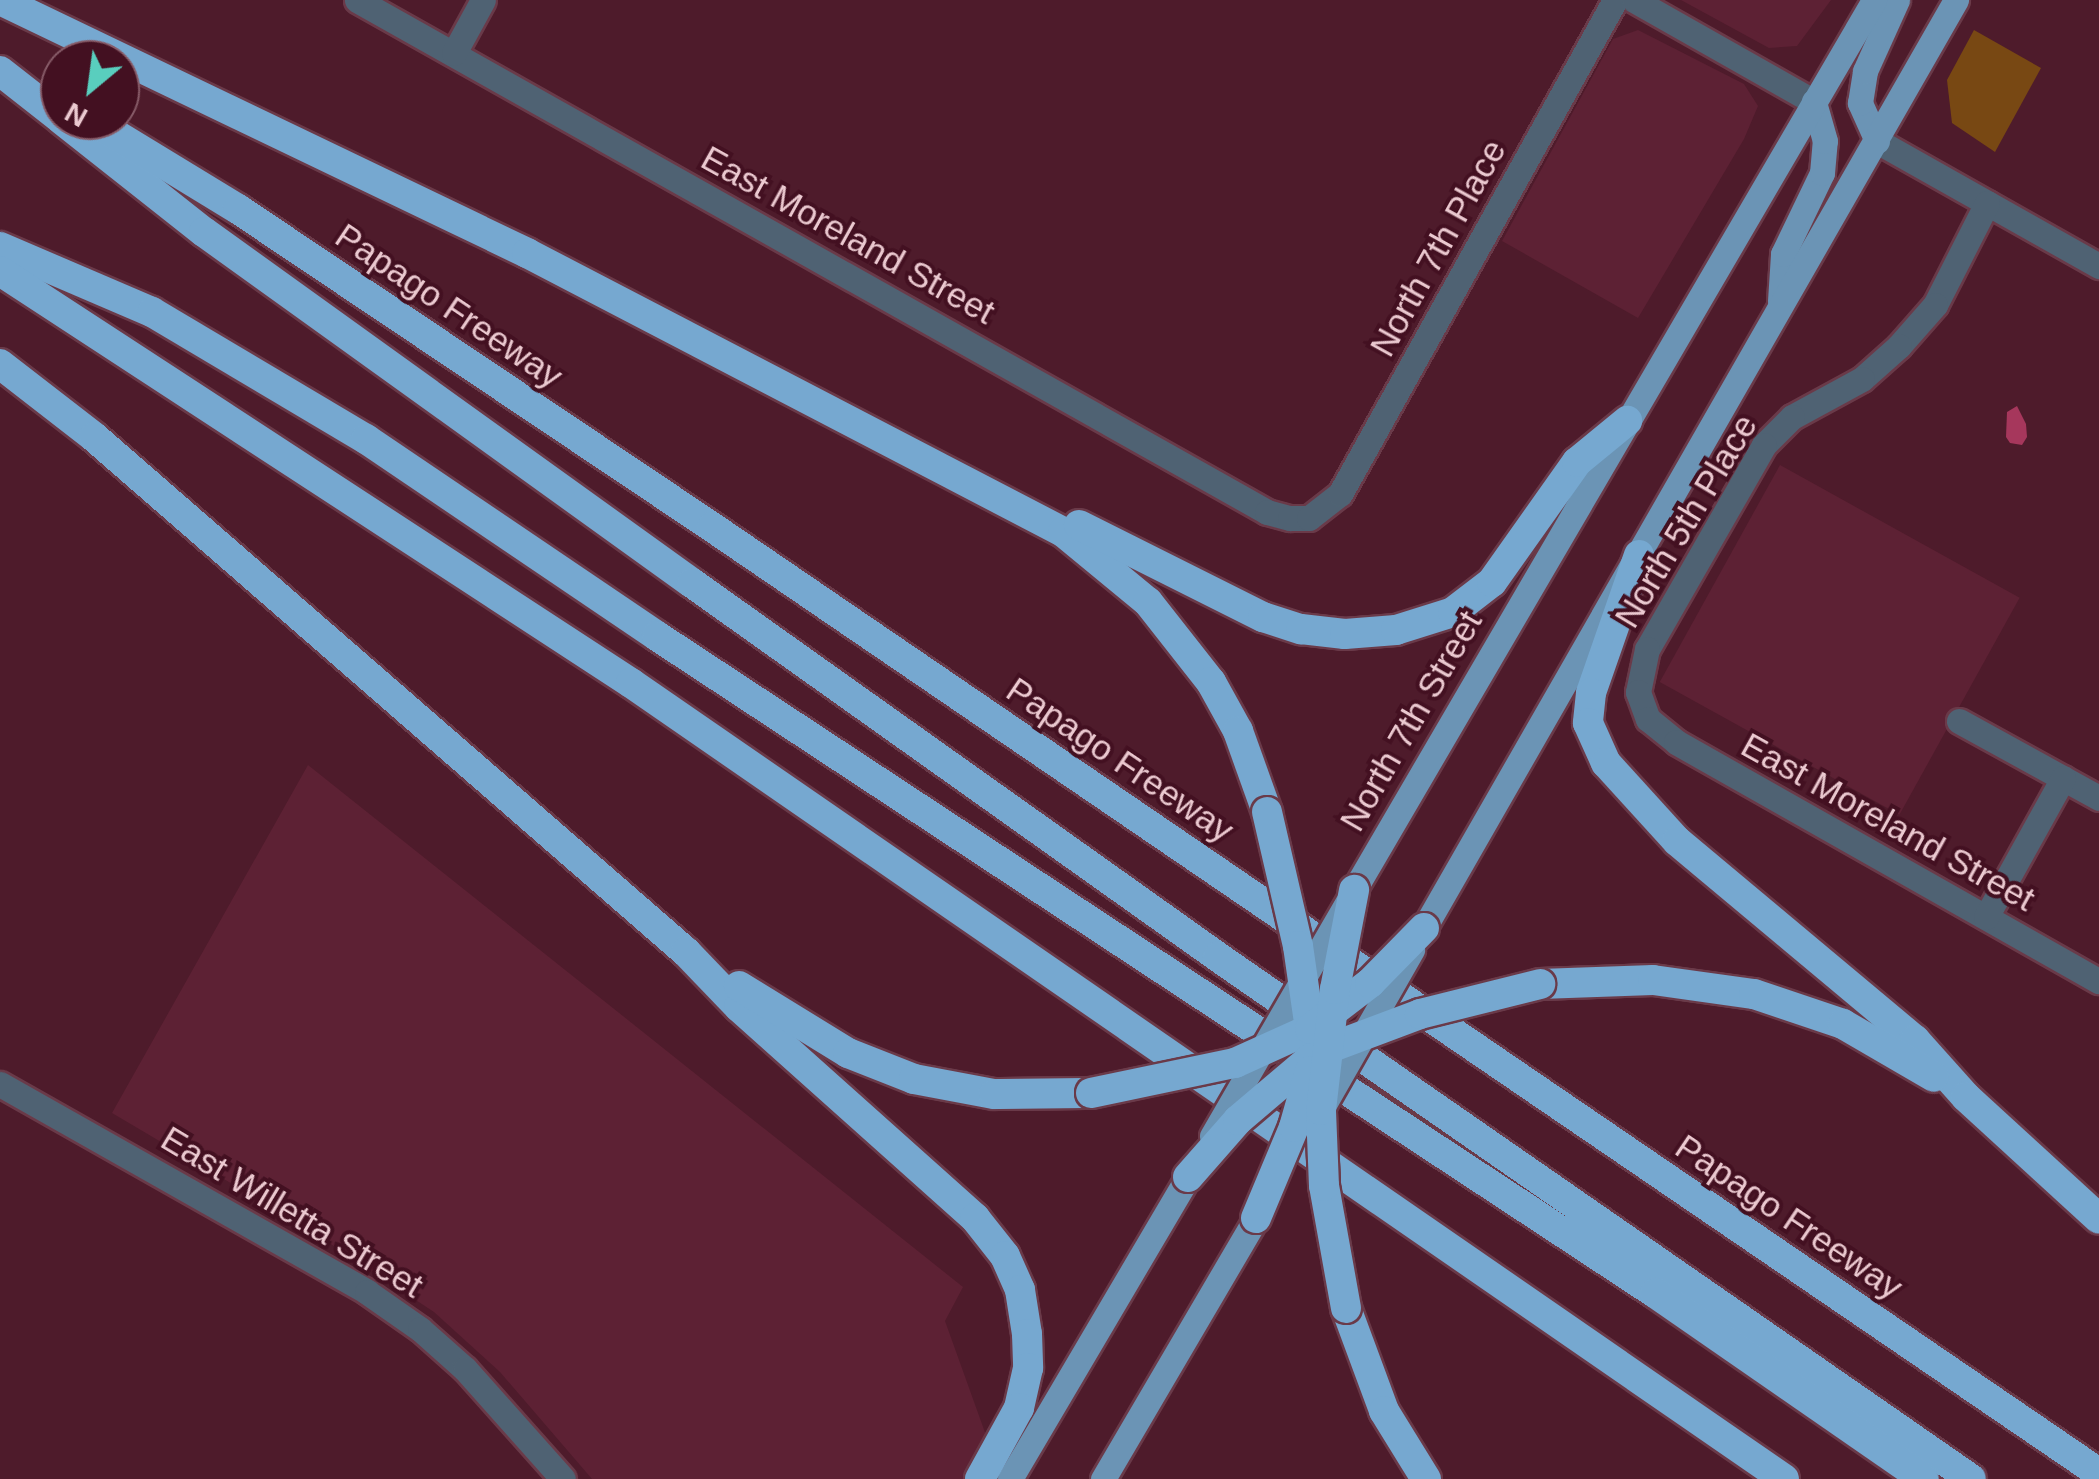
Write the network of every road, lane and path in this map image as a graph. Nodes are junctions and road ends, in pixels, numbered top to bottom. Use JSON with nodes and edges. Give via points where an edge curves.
{"nodes":[{"id":1,"x":0,"y":0,"type":"edge"},
{"id":2,"x":356,"y":0,"type":"edge"},
{"id":3,"x":483,"y":0,"type":"edge"},
{"id":4,"x":1616,"y":0,"type":"edge"},
{"id":5,"x":1634,"y":0,"type":"edge"},
{"id":6,"x":1874,"y":0,"type":"edge"},
{"id":7,"x":1897,"y":0,"type":"edge"},
{"id":8,"x":1956,"y":0,"type":"edge"},
{"id":9,"x":454,"y":53,"type":"junction"},
{"id":10,"x":0,"y":67,"type":"edge"},
{"id":11,"x":40,"y":89,"type":"edge"},
{"id":12,"x":40,"y":101,"type":"edge"},
{"id":13,"x":1814,"y":102,"type":"junction"},
{"id":14,"x":88,"y":140,"type":"edge"},
{"id":15,"x":124,"y":140,"type":"edge"},
{"id":16,"x":1876,"y":141,"type":"junction"},
{"id":17,"x":1987,"y":203,"type":"junction"},
{"id":18,"x":0,"y":247,"type":"edge"},
{"id":19,"x":2099,"y":266,"type":"edge"},
{"id":20,"x":0,"y":271,"type":"edge"},
{"id":21,"x":1780,"y":307,"type":"junction"},
{"id":22,"x":0,"y":364,"type":"edge"},
{"id":23,"x":1627,"y":421,"type":"junction"},
{"id":24,"x":1018,"y":507,"type":"junction"},
{"id":25,"x":1308,"y":518,"type":"joint"},
{"id":26,"x":1639,"y":555,"type":"junction"},
{"id":27,"x":1648,"y":718,"type":"joint"},
{"id":28,"x":1959,"y":721,"type":"dead end"},
{"id":29,"x":2063,"y":778,"type":"junction"},
{"id":30,"x":2099,"y":798,"type":"edge"},
{"id":31,"x":1354,"y":890,"type":"junction"},
{"id":32,"x":1986,"y":917,"type":"junction"},
{"id":33,"x":1424,"y":928,"type":"junction"},
{"id":34,"x":686,"y":952,"type":"junction"},
{"id":35,"x":1304,"y":979,"type":"junction"},
{"id":36,"x":2099,"y":981,"type":"edge"},
{"id":37,"x":1365,"y":1033,"type":"junction"},
{"id":38,"x":1320,"y":1038,"type":"junction"},
{"id":39,"x":1261,"y":1052,"type":"junction"},
{"id":40,"x":0,"y":1084,"type":"edge"},
{"id":41,"x":1966,"y":1097,"type":"junction"},
{"id":42,"x":1321,"y":1110,"type":"junction"},
{"id":43,"x":1188,"y":1177,"type":"junction"},
{"id":44,"x":1256,"y":1218,"type":"junction"},
{"id":45,"x":2099,"y":1219,"type":"edge"},
{"id":46,"x":2099,"y":1473,"type":"edge"},
{"id":47,"x":563,"y":1479,"type":"edge"},
{"id":48,"x":980,"y":1479,"type":"edge"},
{"id":49,"x":1010,"y":1479,"type":"edge"},
{"id":50,"x":1103,"y":1479,"type":"edge"},
{"id":51,"x":1426,"y":1479,"type":"edge"},
{"id":52,"x":1784,"y":1479,"type":"edge"},
{"id":53,"x":1924,"y":1479,"type":"edge"},
{"id":54,"x":1970,"y":1479,"type":"edge"}],
"edges":[{"from":1,"to":24,"type":"highway","via":[[527,253]]},
{"from":2,"to":9,"type":"street","name":"East Moreland Street"},
{"from":3,"to":9,"type":"street"},
{"from":4,"to":25,"type":"street","name":"North 7th Place","via":[[1340,494]]},
{"from":5,"to":13,"type":"street"},
{"from":6,"to":13,"type":"main road","name":"North 7th Street"},
{"from":7,"to":16,"type":"main road","via":[[1865,71],[1860,103]]},
{"from":8,"to":16,"type":"main road"},
{"from":9,"to":25,"type":"street","name":"East Moreland Street","via":[[1266,512]]},
{"from":10,"to":11,"type":"highway"},
{"from":10,"to":12,"type":"highway"},
{"from":13,"to":21,"type":"main road","via":[[1825,141],[1822,173],[1782,254]]},
{"from":13,"to":23,"type":"main road","name":"North 7th Street"},
{"from":14,"to":54,"type":"highway","via":[[204,232],[692,583]]},
{"from":15,"to":46,"type":"highway","name":"Papago Freeway","via":[[744,549]]},
{"from":16,"to":17,"type":"street"},
{"from":16,"to":21,"type":"main road"},
{"from":17,"to":19,"type":"street"},
{"from":17,"to":27,"type":"street","name":"North 5th Place","via":[[1935,305],[1900,346],[1862,379],[1792,417],[1764,446],[1647,649],[1638,692]]},
{"from":18,"to":53,"type":"highway","via":[[152,312],[366,439],[1639,1282]]},
{"from":20,"to":52,"type":"highway","via":[[648,694]]},
{"from":21,"to":26,"type":"main road"},
{"from":22,"to":34,"type":"highway","via":[[94,437]]},
{"from":23,"to":24,"type":"highway","via":[[1577,462],[1492,582],[1453,612],[1396,630],[1300,629],[1072,522]]},
{"from":23,"to":31,"type":"main road","name":"North 7th Street"},
{"from":24,"to":35,"type":"highway","bridge":true,"via":[[1110,566],[1179,639],[1238,731],[1267,812]]},
{"from":26,"to":33,"type":"main road"},
{"from":26,"to":41,"type":"highway","via":[[1591,692],[1588,724],[1606,763],[1677,841],[1915,1040]]},
{"from":27,"to":32,"type":"street","name":"East Moreland Street","via":[[1676,742]]},
{"from":28,"to":29,"type":"street"},
{"from":29,"to":30,"type":"street"},
{"from":29,"to":32,"type":"street"},
{"from":31,"to":35,"type":"main road","name":"North 7th Street","bridge":true},
{"from":31,"to":38,"type":"highway","bridge":true},
{"from":32,"to":36,"type":"street","name":"East Moreland Street"},
{"from":33,"to":37,"type":"main road","bridge":true},
{"from":33,"to":38,"type":"highway","bridge":true},
{"from":34,"to":39,"type":"highway","bridge":true,"via":[[879,1068],[994,1094],[1091,1093],[1172,1080]]},
{"from":34,"to":48,"type":"highway","via":[[739,1007],[942,1185],[1005,1256],[1026,1318],[1028,1368],[1019,1408]]},
{"from":35,"to":38,"type":"highway","bridge":true},
{"from":35,"to":39,"type":"main road","name":"North 7th Street","bridge":true},
{"from":37,"to":38,"type":"highway","bridge":true},
{"from":37,"to":41,"type":"highway","bridge":true,"via":[[1540,984],[1652,980],[1754,994],[1843,1024]]},
{"from":37,"to":42,"type":"main road","bridge":true},
{"from":38,"to":39,"type":"highway","bridge":true},
{"from":38,"to":42,"type":"highway","bridge":true},
{"from":38,"to":43,"type":"highway","bridge":true},
{"from":38,"to":44,"type":"highway","bridge":true,"via":[[1304,1100]]},
{"from":39,"to":43,"type":"main road","name":"North 7th Street","bridge":true},
{"from":40,"to":47,"type":"street","name":"East Willetta Street","via":[[394,1310],[466,1369]]},
{"from":41,"to":45,"type":"highway"},
{"from":42,"to":44,"type":"main road","bridge":true},
{"from":42,"to":51,"type":"highway","bridge":true,"via":[[1324,1186],[1346,1308],[1384,1411]]},
{"from":43,"to":49,"type":"main road","name":"North 7th Street"},
{"from":44,"to":50,"type":"main road"}]}
